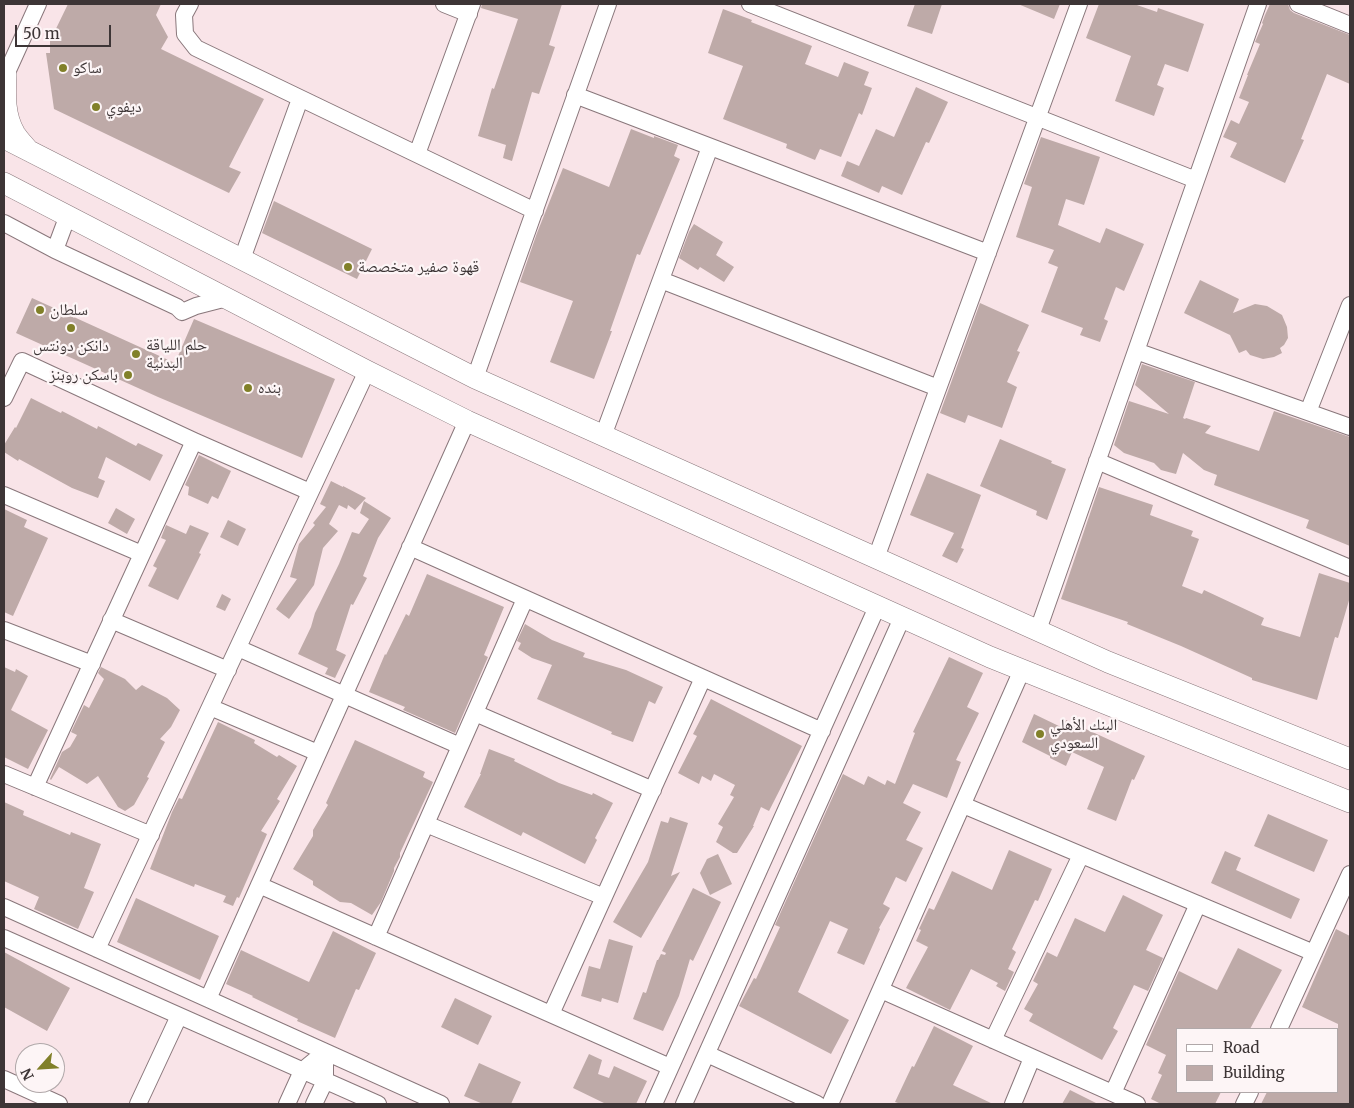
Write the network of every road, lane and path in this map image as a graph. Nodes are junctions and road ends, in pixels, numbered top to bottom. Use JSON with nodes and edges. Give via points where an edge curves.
{"nodes":[{"id":1,"x":38,"y":4,"type":"edge"},
{"id":2,"x":190,"y":4,"type":"edge"},
{"id":3,"x":444,"y":4,"type":"edge"},
{"id":4,"x":608,"y":4,"type":"edge"},
{"id":5,"x":750,"y":4,"type":"edge"},
{"id":6,"x":1079,"y":4,"type":"edge"},
{"id":7,"x":1258,"y":4,"type":"edge"},
{"id":8,"x":1298,"y":4,"type":"edge"},
{"id":9,"x":771,"y":8,"type":"edge"},
{"id":10,"x":470,"y":9,"type":"edge"},
{"id":11,"x":1350,"y":25,"type":"edge"},
{"id":12,"x":5,"y":77,"type":"edge"},
{"id":13,"x":575,"y":96,"type":"junction"},
{"id":14,"x":300,"y":99,"type":"junction"},
{"id":15,"x":1038,"y":116,"type":"junction"},
{"id":16,"x":4,"y":138,"type":"edge"},
{"id":17,"x":710,"y":147,"type":"junction"},
{"id":18,"x":30,"y":152,"type":"junction"},
{"id":19,"x":417,"y":154,"type":"junction"},
{"id":20,"x":1196,"y":180,"type":"junction"},
{"id":21,"x":7,"y":186,"type":"edge"},
{"id":22,"x":534,"y":211,"type":"junction"},
{"id":23,"x":68,"y":215,"type":"junction"},
{"id":24,"x":4,"y":223,"type":"edge"},
{"id":25,"x":55,"y":250,"type":"junction"},
{"id":26,"x":988,"y":253,"type":"junction"},
{"id":27,"x":242,"y":259,"type":"junction"},
{"id":28,"x":661,"y":280,"type":"junction"},
{"id":29,"x":227,"y":298,"type":"junction"},
{"id":30,"x":1350,"y":305,"type":"edge"},
{"id":31,"x":1136,"y":351,"type":"junction"},
{"id":32,"x":367,"y":371,"type":"junction"},
{"id":33,"x":475,"y":378,"type":"junction"},
{"id":34,"x":938,"y":388,"type":"junction"},
{"id":35,"x":4,"y":398,"type":"edge"},
{"id":36,"x":1308,"y":412,"type":"junction"},
{"id":37,"x":467,"y":420,"type":"junction"},
{"id":38,"x":1350,"y":427,"type":"edge"},
{"id":39,"x":603,"y":436,"type":"junction"},
{"id":40,"x":194,"y":441,"type":"junction"},
{"id":41,"x":1097,"y":461,"type":"junction"},
{"id":42,"x":310,"y":492,"type":"junction"},
{"id":43,"x":4,"y":495,"type":"edge"},
{"id":44,"x":410,"y":547,"type":"junction"},
{"id":45,"x":142,"y":554,"type":"junction"},
{"id":46,"x":876,"y":558,"type":"junction"},
{"id":47,"x":1350,"y":568,"type":"edge"},
{"id":48,"x":525,"y":599,"type":"junction"},
{"id":49,"x":877,"y":607,"type":"junction"},
{"id":50,"x":902,"y":618,"type":"junction"},
{"id":51,"x":112,"y":620,"type":"junction"},
{"id":52,"x":4,"y":630,"type":"edge"},
{"id":53,"x":1038,"y":630,"type":"junction"},
{"id":54,"x":238,"y":648,"type":"junction"},
{"id":55,"x":92,"y":664,"type":"junction"},
{"id":56,"x":228,"y":670,"type":"junction"},
{"id":57,"x":1022,"y":670,"type":"junction"},
{"id":58,"x":703,"y":678,"type":"junction"},
{"id":59,"x":345,"y":694,"type":"junction"},
{"id":60,"x":210,"y":707,"type":"junction"},
{"id":61,"x":475,"y":713,"type":"junction"},
{"id":62,"x":822,"y":731,"type":"junction"},
{"id":63,"x":460,"y":746,"type":"junction"},
{"id":64,"x":318,"y":753,"type":"junction"},
{"id":65,"x":1350,"y":759,"type":"edge"},
{"id":66,"x":4,"y":774,"type":"edge"},
{"id":67,"x":35,"y":787,"type":"junction"},
{"id":68,"x":653,"y":790,"type":"junction"},
{"id":69,"x":1350,"y":802,"type":"edge"},
{"id":70,"x":963,"y":805,"type":"junction"},
{"id":71,"x":426,"y":824,"type":"junction"},
{"id":72,"x":151,"y":835,"type":"junction"},
{"id":73,"x":1081,"y":855,"type":"junction"},
{"id":74,"x":1350,"y":874,"type":"edge"},
{"id":75,"x":259,"y":885,"type":"junction"},
{"id":76,"x":604,"y":897,"type":"junction"},
{"id":77,"x":1198,"y":904,"type":"junction"},
{"id":78,"x":4,"y":907,"type":"edge"},
{"id":79,"x":376,"y":937,"type":"junction"},
{"id":80,"x":4,"y":938,"type":"edge"},
{"id":81,"x":97,"y":949,"type":"junction"},
{"id":82,"x":1314,"y":953,"type":"junction"},
{"id":83,"x":881,"y":990,"type":"junction"},
{"id":84,"x":208,"y":999,"type":"junction"},
{"id":85,"x":551,"y":1014,"type":"junction"},
{"id":86,"x":179,"y":1016,"type":"junction"},
{"id":87,"x":1279,"y":1028,"type":"edge"},
{"id":88,"x":993,"y":1040,"type":"junction"},
{"id":89,"x":325,"y":1052,"type":"junction"},
{"id":90,"x":707,"y":1054,"type":"junction"},
{"id":91,"x":1032,"y":1058,"type":"junction"},
{"id":92,"x":670,"y":1067,"type":"junction"},
{"id":93,"x":302,"y":1071,"type":"junction"},
{"id":94,"x":4,"y":1079,"type":"edge"},
{"id":95,"x":325,"y":1081,"type":"junction"},
{"id":96,"x":1112,"y":1093,"type":"junction"},
{"id":97,"x":60,"y":1104,"type":"edge"},
{"id":98,"x":138,"y":1104,"type":"edge"},
{"id":99,"x":287,"y":1104,"type":"edge"},
{"id":100,"x":314,"y":1104,"type":"edge"},
{"id":101,"x":378,"y":1104,"type":"edge"},
{"id":102,"x":441,"y":1104,"type":"edge"},
{"id":103,"x":654,"y":1104,"type":"edge"},
{"id":104,"x":684,"y":1104,"type":"edge"},
{"id":105,"x":817,"y":1104,"type":"edge"},
{"id":106,"x":830,"y":1104,"type":"edge"},
{"id":107,"x":1013,"y":1104,"type":"edge"},
{"id":108,"x":1137,"y":1104,"type":"edge"}],
"edges":[{"from":1,"to":12,"type":"street"},
{"from":2,"to":14,"type":"street","via":[[184,14],[185,34],[196,48]]},
{"from":3,"to":10,"type":"street"},
{"from":4,"to":13,"type":"street"},
{"from":5,"to":9,"type":"street"},
{"from":6,"to":15,"type":"street"},
{"from":7,"to":20,"type":"street"},
{"from":8,"to":11,"type":"street"},
{"from":9,"to":15,"type":"street"},
{"from":10,"to":19,"type":"street"},
{"from":12,"to":18,"type":"main road","via":[[8,117],[15,134]]},
{"from":13,"to":17,"type":"street"},
{"from":13,"to":22,"type":"street"},
{"from":14,"to":19,"type":"street"},
{"from":14,"to":27,"type":"street"},
{"from":15,"to":20,"type":"street"},
{"from":15,"to":26,"type":"street"},
{"from":16,"to":18,"type":"main road"},
{"from":17,"to":26,"type":"street"},
{"from":17,"to":28,"type":"street"},
{"from":18,"to":27,"type":"main road"},
{"from":19,"to":22,"type":"street"},
{"from":20,"to":31,"type":"street"},
{"from":21,"to":23,"type":"main road"},
{"from":22,"to":33,"type":"street"},
{"from":23,"to":25,"type":"street"},
{"from":23,"to":29,"type":"main road"},
{"from":24,"to":25,"type":"street"},
{"from":25,"to":29,"type":"street","via":[[182,312]]},
{"from":26,"to":34,"type":"street"},
{"from":27,"to":33,"type":"main road"},
{"from":28,"to":34,"type":"street"},
{"from":28,"to":39,"type":"street"},
{"from":29,"to":32,"type":"main road"},
{"from":30,"to":36,"type":"street"},
{"from":31,"to":36,"type":"street"},
{"from":31,"to":41,"type":"street"},
{"from":32,"to":37,"type":"main road"},
{"from":32,"to":42,"type":"street"},
{"from":33,"to":39,"type":"main road"},
{"from":34,"to":46,"type":"street"},
{"from":35,"to":40,"type":"street","via":[[22,362]]},
{"from":36,"to":38,"type":"street"},
{"from":37,"to":44,"type":"street"},
{"from":37,"to":49,"type":"main road"},
{"from":39,"to":46,"type":"main road"},
{"from":40,"to":42,"type":"street"},
{"from":40,"to":45,"type":"street"},
{"from":41,"to":47,"type":"street"},
{"from":41,"to":53,"type":"street"},
{"from":42,"to":54,"type":"street"},
{"from":43,"to":45,"type":"street"},
{"from":44,"to":48,"type":"street"},
{"from":44,"to":59,"type":"street"},
{"from":45,"to":51,"type":"street"},
{"from":46,"to":53,"type":"main road"},
{"from":48,"to":58,"type":"street"},
{"from":48,"to":61,"type":"street"},
{"from":49,"to":50,"type":"main road"},
{"from":49,"to":62,"type":"street"},
{"from":50,"to":57,"type":"main road"},
{"from":50,"to":90,"type":"street"},
{"from":51,"to":55,"type":"street"},
{"from":51,"to":56,"type":"street"},
{"from":52,"to":55,"type":"street"},
{"from":53,"to":65,"type":"main road","via":[[1108,662]]},
{"from":54,"to":56,"type":"street"},
{"from":54,"to":59,"type":"street"},
{"from":55,"to":67,"type":"street"},
{"from":56,"to":60,"type":"street"},
{"from":57,"to":69,"type":"main road"},
{"from":57,"to":70,"type":"street"},
{"from":58,"to":62,"type":"street"},
{"from":58,"to":68,"type":"street"},
{"from":59,"to":63,"type":"street"},
{"from":59,"to":64,"type":"street"},
{"from":60,"to":64,"type":"street"},
{"from":60,"to":72,"type":"street"},
{"from":61,"to":63,"type":"street"},
{"from":61,"to":68,"type":"street"},
{"from":62,"to":92,"type":"street"},
{"from":63,"to":71,"type":"street"},
{"from":64,"to":75,"type":"street"},
{"from":66,"to":67,"type":"street"},
{"from":67,"to":72,"type":"street"},
{"from":68,"to":76,"type":"street"},
{"from":70,"to":73,"type":"street"},
{"from":70,"to":83,"type":"street"},
{"from":71,"to":76,"type":"street"},
{"from":71,"to":79,"type":"street"},
{"from":72,"to":81,"type":"street"},
{"from":73,"to":77,"type":"street"},
{"from":73,"to":88,"type":"street"},
{"from":74,"to":82,"type":"street"},
{"from":75,"to":79,"type":"street"},
{"from":75,"to":84,"type":"street"},
{"from":76,"to":85,"type":"street"},
{"from":77,"to":82,"type":"street"},
{"from":77,"to":96,"type":"street"},
{"from":78,"to":81,"type":"street"},
{"from":79,"to":85,"type":"street"},
{"from":80,"to":86,"type":"street"},
{"from":81,"to":84,"type":"street"},
{"from":82,"to":87,"type":"street"},
{"from":83,"to":88,"type":"street"},
{"from":83,"to":106,"type":"street"},
{"from":84,"to":89,"type":"street"},
{"from":85,"to":92,"type":"street"},
{"from":86,"to":93,"type":"street"},
{"from":86,"to":98,"type":"street"},
{"from":88,"to":91,"type":"street"},
{"from":89,"to":93,"type":"street"},
{"from":89,"to":95,"type":"street"},
{"from":89,"to":102,"type":"street"},
{"from":90,"to":104,"type":"street"},
{"from":90,"to":105,"type":"street"},
{"from":91,"to":96,"type":"street"},
{"from":91,"to":107,"type":"street"},
{"from":92,"to":103,"type":"street"},
{"from":93,"to":95,"type":"street"},
{"from":93,"to":99,"type":"street"},
{"from":94,"to":97,"type":"street"},
{"from":95,"to":100,"type":"street"},
{"from":95,"to":101,"type":"street"},
{"from":96,"to":108,"type":"street"}]}
